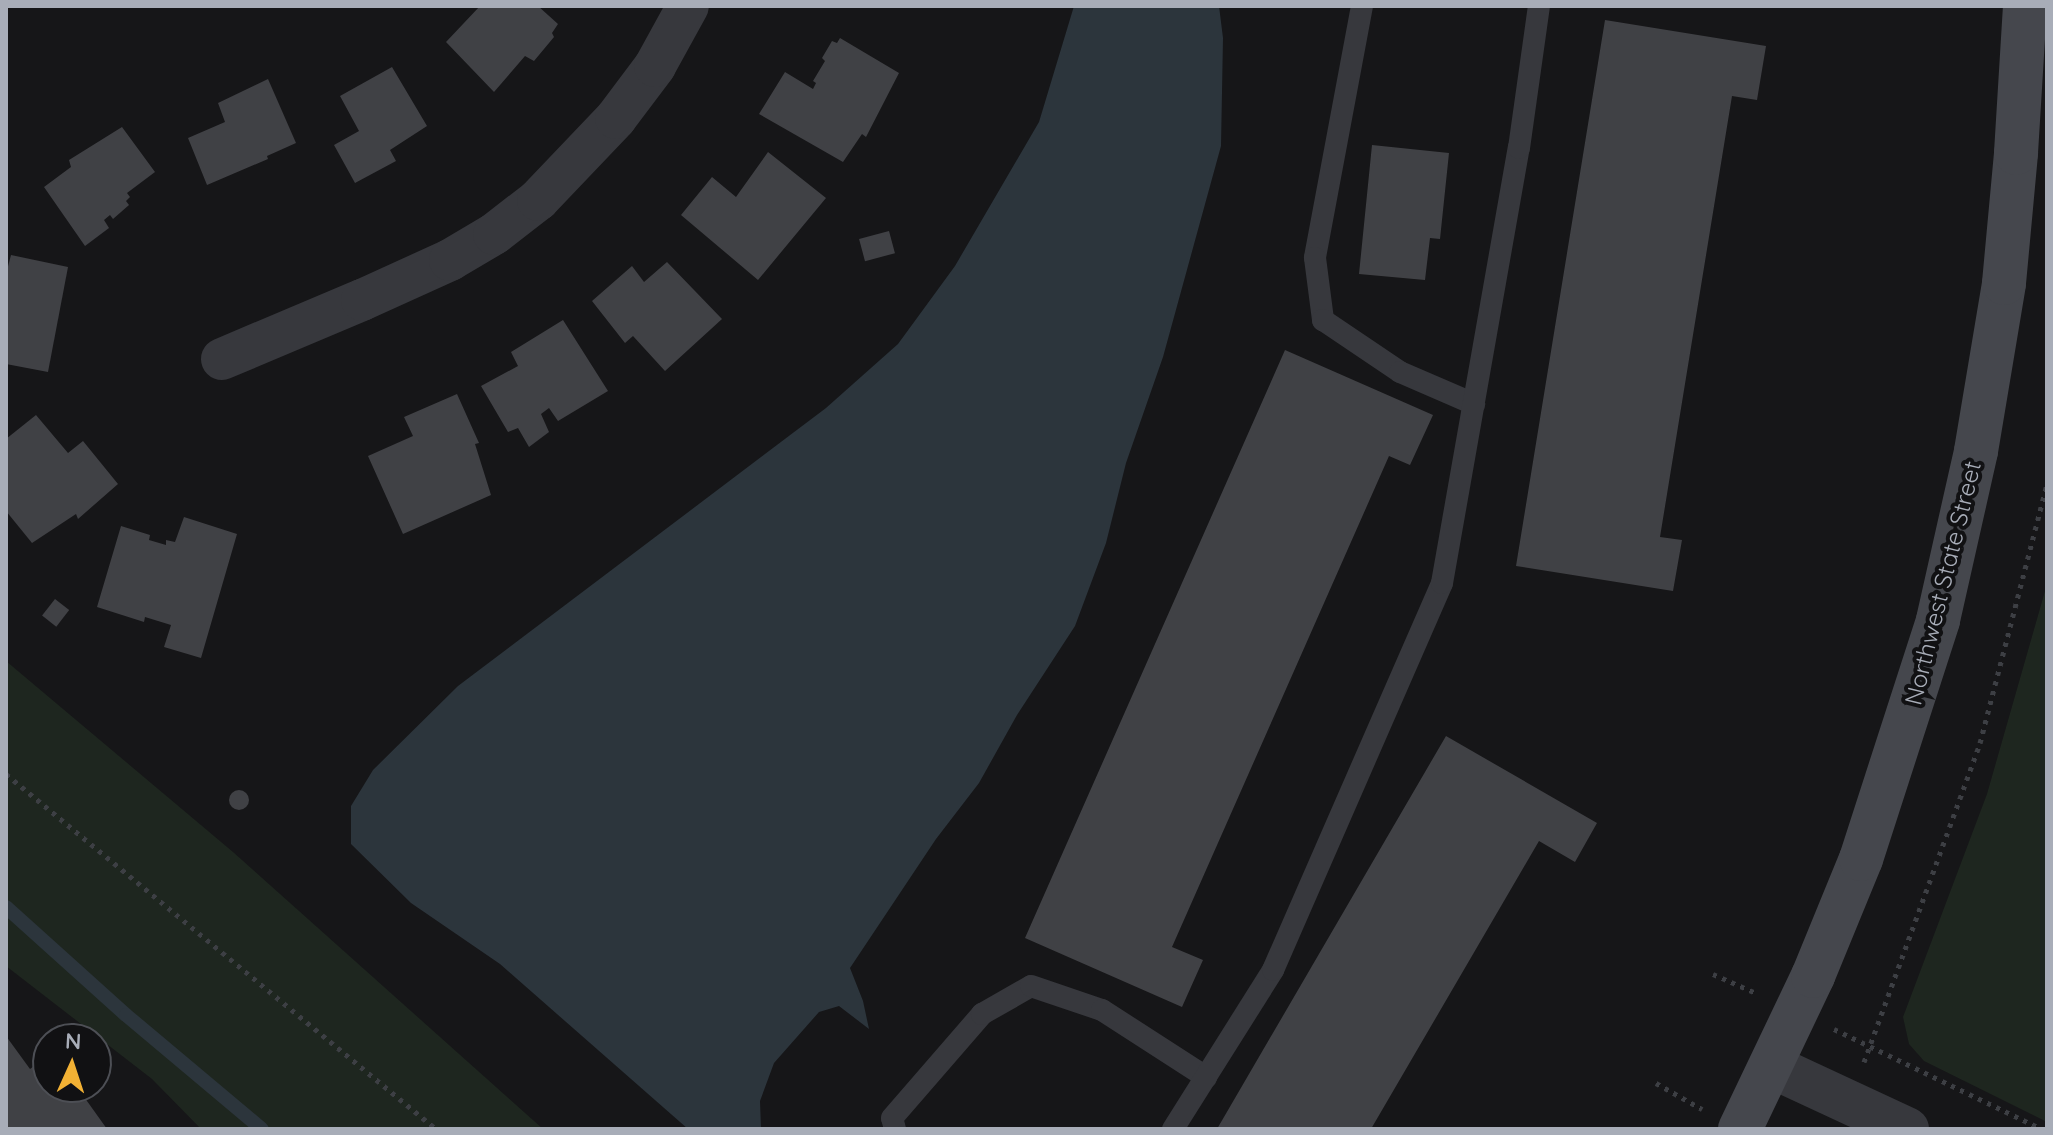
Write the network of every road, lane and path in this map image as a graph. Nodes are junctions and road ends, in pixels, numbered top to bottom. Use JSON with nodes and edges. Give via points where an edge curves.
{"nodes":[{"id":1,"x":688,"y":6,"type":"edge"},
{"id":2,"x":1362,"y":6,"type":"edge"},
{"id":3,"x":1539,"y":6,"type":"edge"},
{"id":4,"x":2025,"y":6,"type":"edge"},
{"id":5,"x":222,"y":359,"type":"dead end"},
{"id":6,"x":1474,"y":404,"type":"junction"},
{"id":7,"x":2047,"y":484,"type":"edge"},
{"id":8,"x":2044,"y":511,"type":"edge"},
{"id":9,"x":6,"y":774,"type":"edge"},
{"id":10,"x":1713,"y":974,"type":"dead end"},
{"id":11,"x":1797,"y":1012,"type":"junction"},
{"id":12,"x":1872,"y":1046,"type":"junction"},
{"id":13,"x":1771,"y":1066,"type":"junction"},
{"id":14,"x":1206,"y":1077,"type":"junction"},
{"id":15,"x":1656,"y":1083,"type":"dead end"},
{"id":16,"x":1847,"y":1099,"type":"junction"},
{"id":17,"x":1725,"y":1121,"type":"edge"},
{"id":18,"x":436,"y":1129,"type":"edge"},
{"id":19,"x":895,"y":1129,"type":"edge"},
{"id":20,"x":1173,"y":1129,"type":"edge"},
{"id":21,"x":1907,"y":1129,"type":"edge"},
{"id":22,"x":2042,"y":1129,"type":"edge"}],
"edges":[{"from":1,"to":5,"type":"street","via":[[655,66],[616,118],[538,200],[494,234],[450,260]]},
{"from":2,"to":6,"type":"lane","via":[[1315,258],[1323,320],[1400,372]]},
{"from":3,"to":6,"type":"lane"},
{"from":4,"to":11,"type":"main road","name":"Northwest State Street","via":[[2004,283],[1960,533],[1888,782]]},
{"from":6,"to":14,"type":"lane","via":[[1442,583],[1273,970]]},
{"from":7,"to":8,"type":"path"},
{"from":8,"to":12,"type":"path","via":[[1980,743]]},
{"from":9,"to":18,"type":"path"},
{"from":10,"to":11,"type":"path"},
{"from":11,"to":12,"type":"path"},
{"from":11,"to":13,"type":"main road","name":"Northwest State Street"},
{"from":12,"to":16,"type":"path"},
{"from":12,"to":22,"type":"path"},
{"from":13,"to":16,"type":"street"},
{"from":13,"to":17,"type":"main road","name":"Northwest State Street"},
{"from":14,"to":19,"type":"lane","via":[[1102,1010],[1031,986],[982,1014],[892,1118]]},
{"from":14,"to":20,"type":"lane"},
{"from":15,"to":17,"type":"path"},
{"from":16,"to":21,"type":"street"}]}
